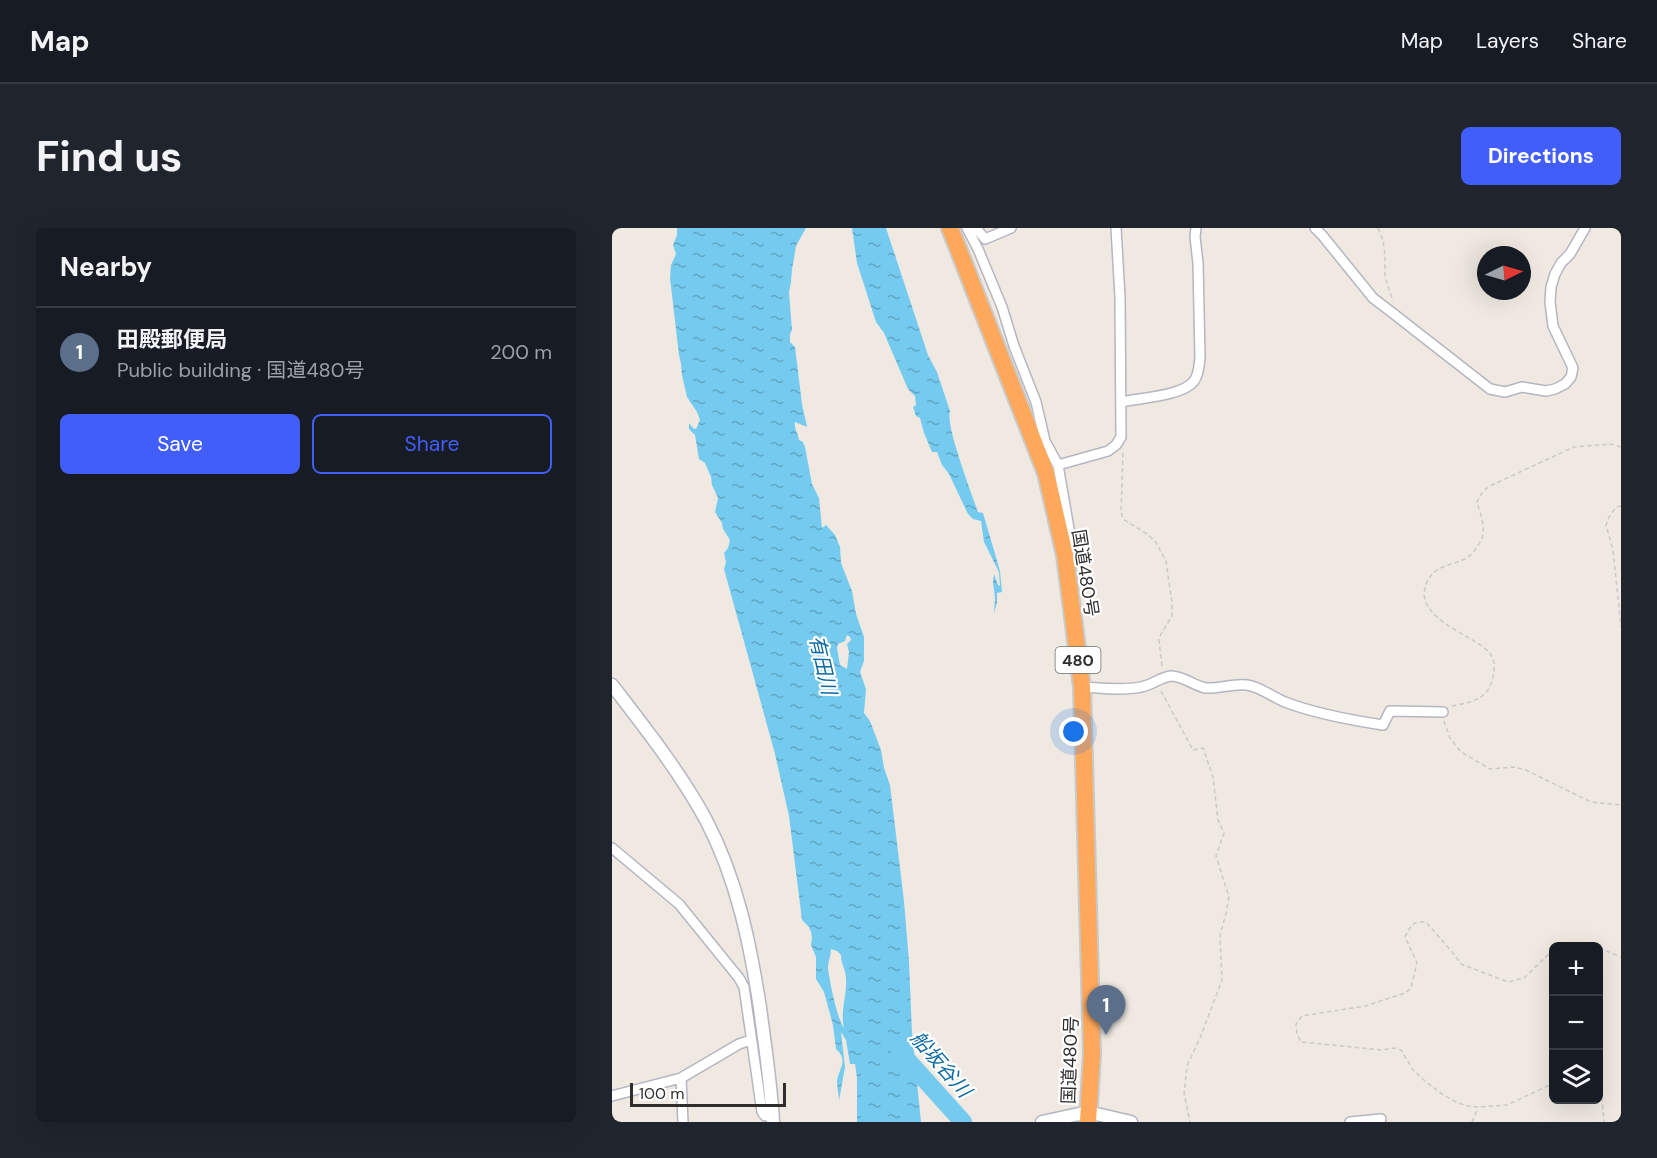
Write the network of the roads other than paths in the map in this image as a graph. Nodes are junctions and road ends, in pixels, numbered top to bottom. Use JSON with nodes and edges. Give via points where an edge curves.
{"nodes":[{"id":1,"x":950,"y":228,"type":"edge"},
{"id":2,"x":967,"y":228,"type":"edge"},
{"id":3,"x":976,"y":228,"type":"edge"},
{"id":4,"x":1011,"y":228,"type":"edge"},
{"id":5,"x":1116,"y":228,"type":"edge"},
{"id":6,"x":1196,"y":228,"type":"edge"},
{"id":7,"x":1315,"y":228,"type":"edge"},
{"id":8,"x":1585,"y":228,"type":"edge"},
{"id":9,"x":1121,"y":402,"type":"junction"},
{"id":10,"x":1039,"y":440,"type":"junction"},
{"id":11,"x":1058,"y":465,"type":"junction"},
{"id":12,"x":1065,"y":555,"type":"junction"},
{"id":13,"x":612,"y":685,"type":"edge"},
{"id":14,"x":1082,"y":687,"type":"junction"},
{"id":15,"x":1443,"y":712,"type":"road end"},
{"id":16,"x":612,"y":848,"type":"edge"},
{"id":17,"x":751,"y":1040,"type":"junction"},
{"id":18,"x":681,"y":1078,"type":"junction"},
{"id":19,"x":612,"y":1096,"type":"edge"},
{"id":20,"x":1084,"y":1116,"type":"edge"},
{"id":21,"x":773,"y":1119,"type":"edge"},
{"id":22,"x":1381,"y":1119,"type":"dead end"},
{"id":23,"x":683,"y":1122,"type":"edge"},
{"id":24,"x":1042,"y":1122,"type":"edge"},
{"id":25,"x":1131,"y":1122,"type":"edge"},
{"id":26,"x":1350,"y":1122,"type":"edge"}],
"edges":[{"from":1,"to":10,"type":"highway","name":"国道480号","number":"480"},
{"from":2,"to":10,"type":"street","via":[[1002,308],[1036,402]]},
{"from":3,"to":4,"type":"street","via":[[985,239]]},
{"from":5,"to":9,"type":"street"},
{"from":6,"to":9,"type":"street","via":[[1199,372],[1194,382],[1179,392]]},
{"from":7,"to":8,"type":"street","via":[[1373,298],[1490,389],[1505,392],[1522,387],[1546,392],[1571,377],[1573,368],[1553,326],[1551,287],[1555,273]]},
{"from":9,"to":11,"type":"street","via":[[1121,437],[1116,445],[1108,451]]},
{"from":10,"to":11,"type":"street"},
{"from":10,"to":12,"type":"highway","name":"国道480号","number":"480"},
{"from":11,"to":12,"type":"street","via":[[1072,546]]},
{"from":12,"to":14,"type":"highway","name":"国道480号","number":"480"},
{"from":13,"to":21,"type":"street","via":[[680,776],[722,854],[752,957]]},
{"from":14,"to":15,"type":"street","via":[[1129,689],[1174,676],[1205,688],[1255,687],[1283,701],[1337,718],[1383,725],[1390,711]]},
{"from":14,"to":20,"type":"highway","name":"国道480号","number":"480","via":[[1092,1053]]},
{"from":16,"to":17,"type":"street","via":[[679,904],[739,978],[744,987]]},
{"from":17,"to":18,"type":"street"},
{"from":17,"to":21,"type":"street","via":[[762,1112]]},
{"from":18,"to":19,"type":"street"},
{"from":18,"to":23,"type":"street"},
{"from":20,"to":24,"type":"street"},
{"from":20,"to":25,"type":"street"},
{"from":22,"to":26,"type":"street"}]}
